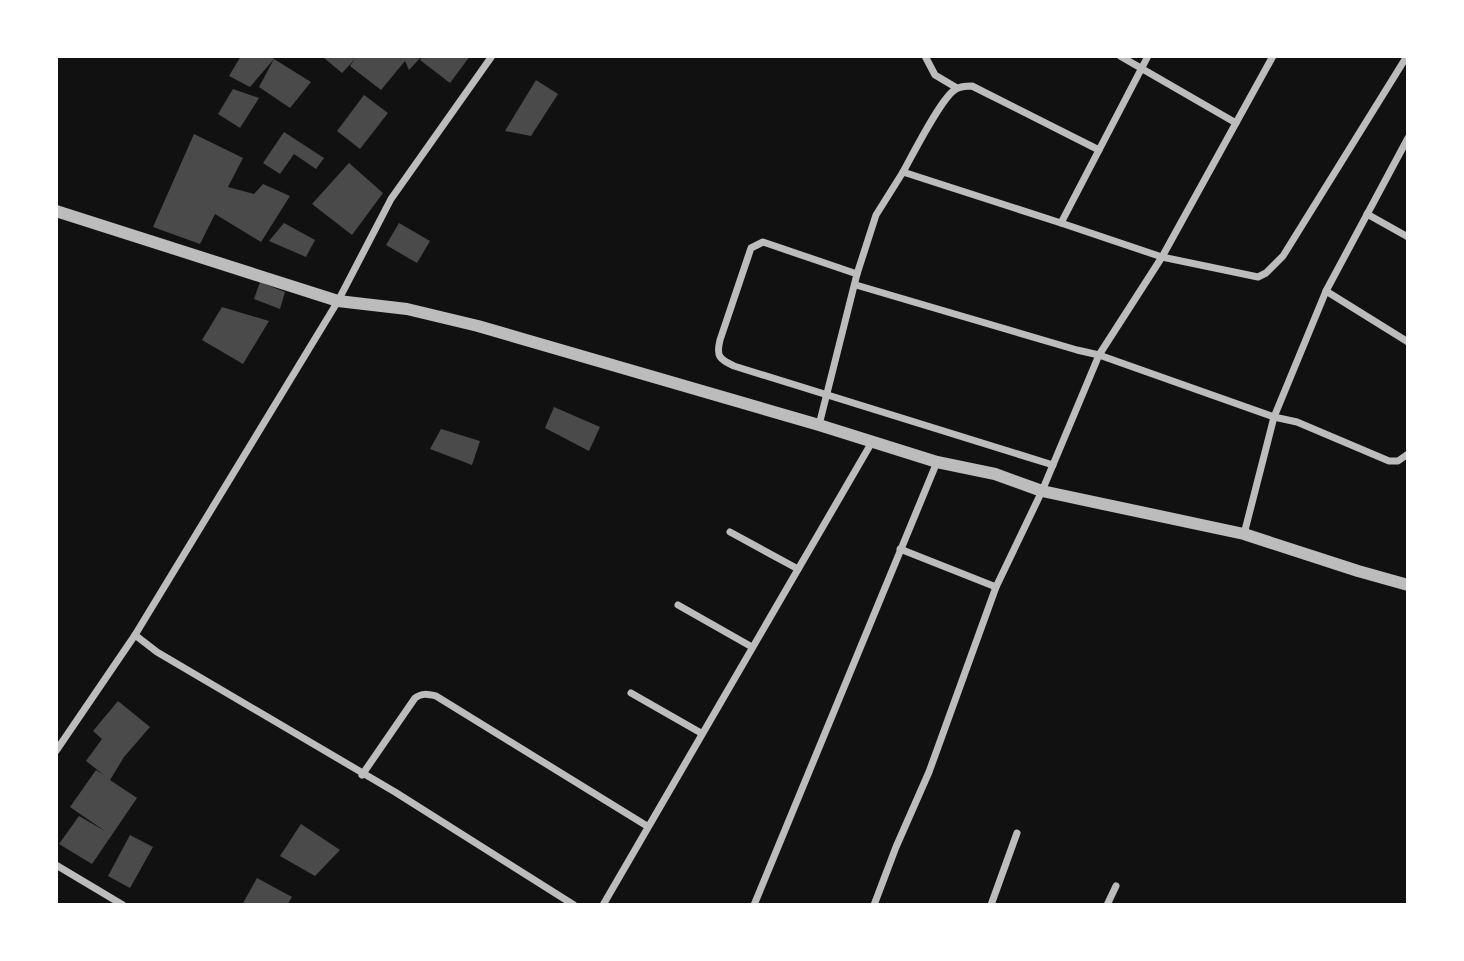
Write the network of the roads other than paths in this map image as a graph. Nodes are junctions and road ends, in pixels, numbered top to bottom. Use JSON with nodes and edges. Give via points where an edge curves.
{"nodes":[{"id":1,"x":492,"y":56,"type":"edge"},
{"id":2,"x":925,"y":56,"type":"edge"},
{"id":3,"x":1121,"y":56,"type":"edge"},
{"id":4,"x":1148,"y":56,"type":"edge"},
{"id":5,"x":1273,"y":56,"type":"edge"},
{"id":6,"x":1407,"y":56,"type":"edge"},
{"id":7,"x":1142,"y":68,"type":"junction"},
{"id":8,"x":957,"y":88,"type":"junction"},
{"id":9,"x":1236,"y":123,"type":"junction"},
{"id":10,"x":1408,"y":138,"type":"edge"},
{"id":11,"x":1099,"y":149,"type":"junction"},
{"id":12,"x":903,"y":172,"type":"junction"},
{"id":13,"x":56,"y":211,"type":"edge"},
{"id":14,"x":1367,"y":214,"type":"junction"},
{"id":15,"x":1061,"y":223,"type":"junction"},
{"id":16,"x":1408,"y":237,"type":"edge"},
{"id":17,"x":1162,"y":257,"type":"junction"},
{"id":18,"x":857,"y":274,"type":"junction"},
{"id":19,"x":856,"y":285,"type":"junction"},
{"id":20,"x":1326,"y":291,"type":"junction"},
{"id":21,"x":338,"y":301,"type":"junction"},
{"id":22,"x":1408,"y":342,"type":"edge"},
{"id":23,"x":1099,"y":355,"type":"junction"},
{"id":24,"x":827,"y":395,"type":"junction"},
{"id":25,"x":1274,"y":417,"type":"junction"},
{"id":26,"x":818,"y":425,"type":"junction"},
{"id":27,"x":872,"y":442,"type":"junction"},
{"id":28,"x":1408,"y":454,"type":"edge"},
{"id":29,"x":937,"y":462,"type":"junction"},
{"id":30,"x":1053,"y":465,"type":"junction"},
{"id":31,"x":1042,"y":491,"type":"junction"},
{"id":32,"x":730,"y":532,"type":"dead end"},
{"id":33,"x":1244,"y":534,"type":"junction"},
{"id":34,"x":900,"y":549,"type":"junction"},
{"id":35,"x":798,"y":569,"type":"junction"},
{"id":36,"x":1408,"y":585,"type":"edge"},
{"id":37,"x":996,"y":587,"type":"junction"},
{"id":38,"x":678,"y":605,"type":"dead end"},
{"id":39,"x":135,"y":635,"type":"junction"},
{"id":40,"x":752,"y":647,"type":"junction"},
{"id":41,"x":631,"y":693,"type":"dead end"},
{"id":42,"x":701,"y":733,"type":"junction"},
{"id":43,"x":56,"y":751,"type":"edge"},
{"id":44,"x":362,"y":775,"type":"junction"},
{"id":45,"x":647,"y":827,"type":"junction"},
{"id":46,"x":1017,"y":833,"type":"dead end"},
{"id":47,"x":56,"y":865,"type":"edge"},
{"id":48,"x":1116,"y":886,"type":"dead end"},
{"id":49,"x":123,"y":905,"type":"edge"},
{"id":50,"x":574,"y":905,"type":"edge"},
{"id":51,"x":603,"y":905,"type":"edge"},
{"id":52,"x":754,"y":905,"type":"edge"},
{"id":53,"x":874,"y":905,"type":"edge"},
{"id":54,"x":991,"y":905,"type":"edge"},
{"id":55,"x":1107,"y":905,"type":"edge"}],
"edges":[{"from":1,"to":21,"type":"street","via":[[391,198]]},
{"from":2,"to":8,"type":"street","via":[[935,75]]},
{"from":3,"to":7,"type":"street"},
{"from":4,"to":7,"type":"street"},
{"from":5,"to":9,"type":"street"},
{"from":6,"to":17,"type":"street","via":[[1283,256],[1266,273],[1258,277]]},
{"from":7,"to":9,"type":"street"},
{"from":7,"to":11,"type":"street"},
{"from":8,"to":11,"type":"street","via":[[972,86]]},
{"from":8,"to":12,"type":"street"},
{"from":9,"to":17,"type":"street"},
{"from":10,"to":14,"type":"street"},
{"from":11,"to":15,"type":"street"},
{"from":12,"to":15,"type":"street"},
{"from":12,"to":18,"type":"street","via":[[876,215]]},
{"from":13,"to":21,"type":"street"},
{"from":14,"to":16,"type":"street"},
{"from":14,"to":20,"type":"street"},
{"from":15,"to":17,"type":"street"},
{"from":17,"to":23,"type":"street"},
{"from":18,"to":19,"type":"street"},
{"from":18,"to":24,"type":"street","via":[[763,242],[757,244],[751,248],[720,340],[718,355],[724,362]]},
{"from":19,"to":23,"type":"street"},
{"from":19,"to":24,"type":"street"},
{"from":20,"to":22,"type":"street"},
{"from":20,"to":25,"type":"street"},
{"from":21,"to":26,"type":"street","via":[[407,309],[478,326]]},
{"from":21,"to":39,"type":"street"},
{"from":23,"to":25,"type":"street"},
{"from":23,"to":30,"type":"street"},
{"from":24,"to":26,"type":"street"},
{"from":24,"to":30,"type":"street"},
{"from":25,"to":28,"type":"street","via":[[1297,422],[1389,461]]},
{"from":25,"to":33,"type":"street"},
{"from":26,"to":27,"type":"street"},
{"from":27,"to":29,"type":"street"},
{"from":27,"to":35,"type":"street"},
{"from":29,"to":31,"type":"street","via":[[995,474]]},
{"from":29,"to":34,"type":"street"},
{"from":30,"to":31,"type":"street"},
{"from":31,"to":33,"type":"street"},
{"from":31,"to":37,"type":"street"},
{"from":32,"to":35,"type":"street"},
{"from":33,"to":36,"type":"street"},
{"from":34,"to":37,"type":"street"},
{"from":34,"to":52,"type":"street"},
{"from":35,"to":40,"type":"street"},
{"from":37,"to":53,"type":"street","via":[[929,772]]},
{"from":38,"to":40,"type":"street"},
{"from":39,"to":43,"type":"street"},
{"from":39,"to":44,"type":"street"},
{"from":40,"to":42,"type":"street"},
{"from":41,"to":42,"type":"street"},
{"from":42,"to":45,"type":"street"},
{"from":44,"to":45,"type":"street","via":[[415,698],[428,694]]},
{"from":44,"to":50,"type":"street"},
{"from":45,"to":51,"type":"street"},
{"from":46,"to":54,"type":"street"},
{"from":47,"to":49,"type":"street"},
{"from":48,"to":55,"type":"street"}]}
